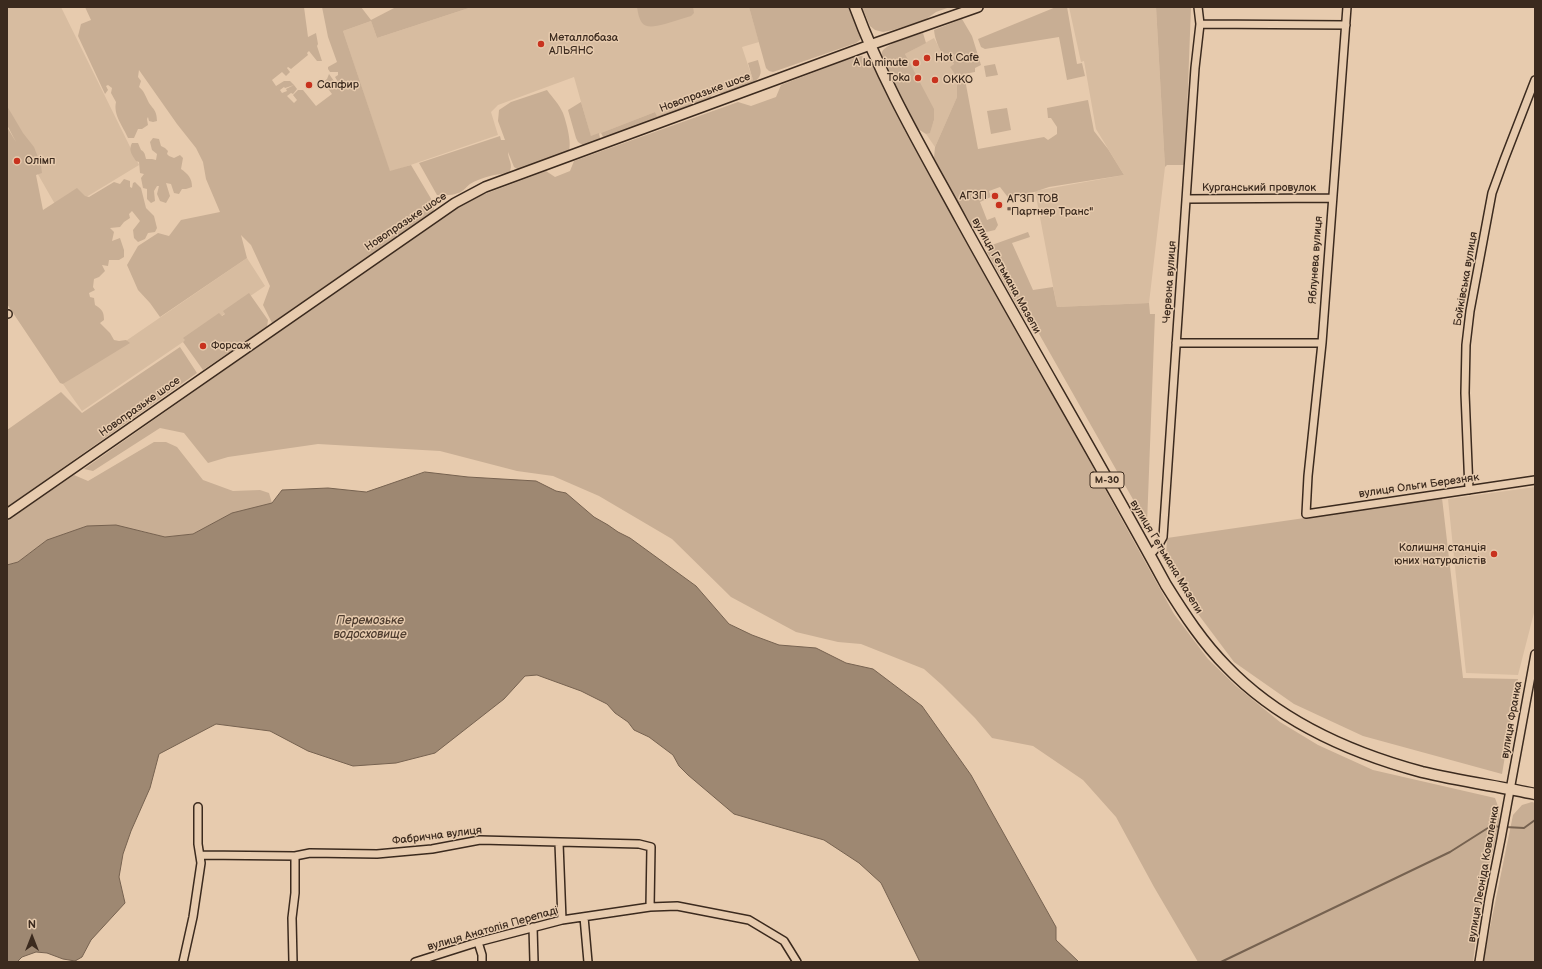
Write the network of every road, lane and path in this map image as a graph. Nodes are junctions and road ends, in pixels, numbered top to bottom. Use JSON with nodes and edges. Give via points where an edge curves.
{"nodes":[{"id":1,"x":855,"y":7,"type":"edge"},
{"id":2,"x":978,"y":7,"type":"edge"},
{"id":3,"x":1198,"y":7,"type":"edge"},
{"id":4,"x":1347,"y":7,"type":"edge"},
{"id":5,"x":1200,"y":24,"type":"junction"},
{"id":6,"x":1346,"y":25,"type":"junction"},
{"id":7,"x":870,"y":45,"type":"junction"},
{"id":8,"x":1535,"y":80,"type":"edge"},
{"id":9,"x":1332,"y":198,"type":"junction"},
{"id":10,"x":1186,"y":199,"type":"junction"},
{"id":11,"x":1176,"y":343,"type":"junction"},
{"id":12,"x":1322,"y":343,"type":"junction"},
{"id":13,"x":1535,"y":480,"type":"edge"},
{"id":14,"x":1469,"y":490,"type":"junction"},
{"id":15,"x":7,"y":514,"type":"edge"},
{"id":16,"x":1306,"y":514,"type":"joint"},
{"id":17,"x":1150,"y":555,"type":"junction"},
{"id":18,"x":1535,"y":654,"type":"edge"},
{"id":19,"x":1510,"y":789,"type":"junction"},
{"id":20,"x":1533,"y":793,"type":"edge"},
{"id":21,"x":198,"y":807,"type":"dead end"},
{"id":22,"x":559,"y":843,"type":"junction"},
{"id":23,"x":200,"y":855,"type":"junction"},
{"id":24,"x":295,"y":856,"type":"junction"},
{"id":25,"x":650,"y":907,"type":"junction"},
{"id":26,"x":584,"y":918,"type":"junction"},
{"id":27,"x":562,"y":920,"type":"junction"},
{"id":28,"x":533,"y":927,"type":"junction"},
{"id":29,"x":478,"y":942,"type":"junction"},
{"id":30,"x":183,"y":962,"type":"edge"},
{"id":31,"x":293,"y":962,"type":"edge"},
{"id":32,"x":415,"y":962,"type":"edge"},
{"id":33,"x":482,"y":962,"type":"edge"},
{"id":34,"x":534,"y":962,"type":"edge"},
{"id":35,"x":588,"y":962,"type":"edge"},
{"id":36,"x":797,"y":962,"type":"edge"},
{"id":37,"x":1479,"y":962,"type":"edge"}],
"edges":[{"from":1,"to":7,"type":"highway","name":"вулиця Гетьмана Мазепи","number":"М-30"},
{"from":2,"to":7,"type":"main road","name":"Новопразьке шосе"},
{"from":3,"to":5,"type":"street","name":"Червона вулиця"},
{"from":4,"to":6,"type":"street","name":"Яблунева вулиця"},
{"from":5,"to":6,"type":"street"},
{"from":5,"to":10,"type":"street","name":"Червона вулиця"},
{"from":6,"to":9,"type":"street","name":"Яблунева вулиця"},
{"from":7,"to":15,"type":"main road","name":"Новопразьке шосе","via":[[485,187],[455,203]]},
{"from":7,"to":17,"type":"highway","name":"вулиця Гетьмана Мазепи","number":"М-30","via":[[896,102]]},
{"from":8,"to":14,"type":"street","name":"Бойківська вулиця","via":[[1492,193],[1470,311],[1465,393]]},
{"from":9,"to":10,"type":"street","name":"Курганський провулок"},
{"from":9,"to":12,"type":"street","name":"Яблунева вулиця"},
{"from":10,"to":11,"type":"street","name":"Червона вулиця"},
{"from":11,"to":12,"type":"street"},
{"from":11,"to":17,"type":"street","name":"Червона вулиця","via":[[1163,537]]},
{"from":12,"to":16,"type":"street","name":"Яблунева вулиця"},
{"from":13,"to":14,"type":"street","name":"вулиця Ольги Березняк"},
{"from":14,"to":16,"type":"street","name":"вулиця Ольги Березняк"},
{"from":17,"to":19,"type":"highway","name":"вулиця Гетьмана Мазепи","number":"М-30","via":[[1179,606],[1214,652],[1248,686],[1291,718],[1351,748],[1397,765]]},
{"from":18,"to":19,"type":"street","name":"вулиця Франка"},
{"from":19,"to":20,"type":"highway","name":"вулиця Гетьмана Мазепи","number":"М-30"},
{"from":19,"to":37,"type":"street","name":"вулиця Леоніда Коваленка"},
{"from":21,"to":23,"type":"street"},
{"from":22,"to":24,"type":"street","name":"Фабрична вулиця","via":[[480,840],[432,849],[385,853],[310,853]]},
{"from":22,"to":25,"type":"street","name":"Фабрична вулиця","via":[[639,844],[651,848]]},
{"from":22,"to":27,"type":"street"},
{"from":23,"to":24,"type":"street","name":"Фабрична вулиця"},
{"from":23,"to":30,"type":"street","via":[[198,893]]},
{"from":24,"to":31,"type":"street"},
{"from":25,"to":26,"type":"street","name":"вулиця Анатолія Перепаді"},
{"from":25,"to":36,"type":"street","name":"вулиця Анатолія Перепаді","via":[[677,906],[749,920],[784,941]]},
{"from":26,"to":27,"type":"street","name":"вулиця Анатолія Перепаді"},
{"from":26,"to":35,"type":"street"},
{"from":27,"to":28,"type":"street","name":"вулиця Анатолія Перепаді"},
{"from":28,"to":29,"type":"street","name":"вулиця Анатолія Перепаді"},
{"from":28,"to":34,"type":"street"},
{"from":29,"to":32,"type":"street","name":"вулиця Анатолія Перепаді"},
{"from":29,"to":33,"type":"street"}]}
